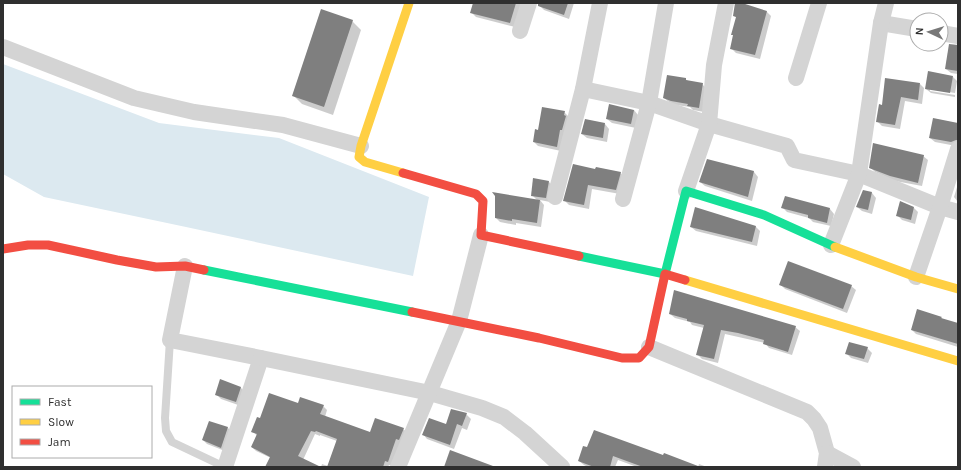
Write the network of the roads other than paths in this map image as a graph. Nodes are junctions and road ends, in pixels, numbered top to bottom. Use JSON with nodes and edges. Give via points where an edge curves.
{"nodes":[{"id":1,"x":408,"y":3,"type":"edge"},
{"id":2,"x":529,"y":3,"type":"edge"},
{"id":3,"x":600,"y":3,"type":"edge"},
{"id":4,"x":666,"y":3,"type":"edge"},
{"id":5,"x":726,"y":3,"type":"edge"},
{"id":6,"x":819,"y":3,"type":"edge"},
{"id":7,"x":886,"y":3,"type":"edge"},
{"id":8,"x":881,"y":23,"type":"junction"},
{"id":9,"x":909,"y":28,"type":"edge"},
{"id":10,"x":520,"y":31,"type":"dead end"},
{"id":11,"x":3,"y":47,"type":"edge"},
{"id":12,"x":796,"y":78,"type":"dead end"},
{"id":13,"x":583,"y":89,"type":"junction"},
{"id":14,"x":649,"y":103,"type":"junction"},
{"id":15,"x":709,"y":124,"type":"junction"},
{"id":16,"x":361,"y":146,"type":"junction"},
{"id":17,"x":958,"y":151,"type":"edge"},
{"id":18,"x":859,"y":174,"type":"junction"},
{"id":19,"x":686,"y":191,"type":"junction"},
{"id":20,"x":555,"y":197,"type":"dead end"},
{"id":21,"x":623,"y":199,"type":"dead end"},
{"id":22,"x":940,"y":207,"type":"junction"},
{"id":23,"x":958,"y":212,"type":"edge"},
{"id":24,"x":481,"y":235,"type":"junction"},
{"id":25,"x":831,"y":245,"type":"junction"},
{"id":26,"x":3,"y":250,"type":"edge"},
{"id":27,"x":185,"y":266,"type":"junction"},
{"id":28,"x":665,"y":274,"type":"junction"},
{"id":29,"x":916,"y":277,"type":"junction"},
{"id":30,"x":958,"y":289,"type":"edge"},
{"id":31,"x":459,"y":321,"type":"junction"},
{"id":32,"x":170,"y":340,"type":"junction"},
{"id":33,"x":649,"y":347,"type":"junction"},
{"id":34,"x":261,"y":358,"type":"junction"},
{"id":35,"x":958,"y":361,"type":"edge"},
{"id":36,"x":430,"y":393,"type":"junction"},
{"id":37,"x":826,"y":460,"type":"edge"},
{"id":38,"x":225,"y":467,"type":"edge"},
{"id":39,"x":398,"y":467,"type":"edge"},
{"id":40,"x":562,"y":467,"type":"edge"},
{"id":41,"x":853,"y":467,"type":"edge"}],
"edges":[{"from":1,"to":16,"type":"street"},
{"from":2,"to":10,"type":"street"},
{"from":3,"to":13,"type":"street"},
{"from":4,"to":14,"type":"street"},
{"from":5,"to":15,"type":"street","via":[[714,65]]},
{"from":6,"to":12,"type":"street"},
{"from":7,"to":8,"type":"street"},
{"from":8,"to":9,"type":"street"},
{"from":8,"to":18,"type":"street"},
{"from":11,"to":16,"type":"street","via":[[134,98],[194,112],[283,125]]},
{"from":13,"to":14,"type":"street"},
{"from":13,"to":20,"type":"street"},
{"from":14,"to":15,"type":"street"},
{"from":14,"to":21,"type":"street"},
{"from":15,"to":18,"type":"street","via":[[787,146],[794,160]]},
{"from":15,"to":19,"type":"street"},
{"from":16,"to":24,"type":"street","via":[[359,157],[365,162],[476,194],[483,201]]},
{"from":17,"to":22,"type":"street"},
{"from":18,"to":22,"type":"street"},
{"from":18,"to":25,"type":"street"},
{"from":19,"to":25,"type":"street","via":[[764,215]]},
{"from":19,"to":28,"type":"street"},
{"from":22,"to":23,"type":"street"},
{"from":22,"to":29,"type":"street"},
{"from":24,"to":28,"type":"street"},
{"from":24,"to":31,"type":"street"},
{"from":25,"to":29,"type":"street"},
{"from":26,"to":27,"type":"street","via":[[48,245],[156,267]]},
{"from":27,"to":31,"type":"street"},
{"from":27,"to":32,"type":"street"},
{"from":28,"to":33,"type":"street"},
{"from":28,"to":35,"type":"street"},
{"from":29,"to":30,"type":"street"},
{"from":31,"to":33,"type":"street","via":[[622,358],[639,358]]},
{"from":31,"to":36,"type":"street"},
{"from":32,"to":34,"type":"street"},
{"from":32,"to":38,"type":"lane","via":[[166,431],[172,442]]},
{"from":33,"to":37,"type":"street","via":[[807,412],[820,428]]},
{"from":34,"to":36,"type":"street"},
{"from":34,"to":38,"type":"street"},
{"from":36,"to":39,"type":"street"},
{"from":36,"to":40,"type":"street","via":[[504,417],[526,433]]},
{"from":37,"to":41,"type":"street"}]}
